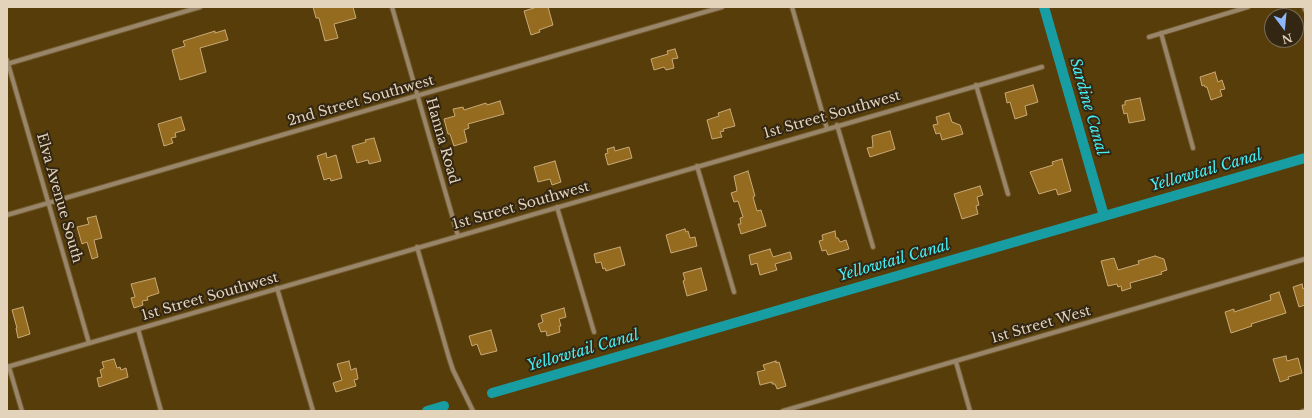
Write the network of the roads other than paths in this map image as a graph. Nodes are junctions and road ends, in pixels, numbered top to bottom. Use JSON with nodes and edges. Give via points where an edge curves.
{"nodes":[{"id":1,"x":200,"y":7,"type":"edge"},
{"id":2,"x":392,"y":7,"type":"edge"},
{"id":3,"x":722,"y":7,"type":"edge"},
{"id":4,"x":792,"y":7,"type":"edge"},
{"id":5,"x":1248,"y":7,"type":"edge"},
{"id":6,"x":1161,"y":33,"type":"junction"},
{"id":7,"x":1149,"y":37,"type":"dead end"},
{"id":8,"x":7,"y":62,"type":"edge"},
{"id":9,"x":1042,"y":67,"type":"dead end"},
{"id":10,"x":976,"y":85,"type":"junction"},
{"id":11,"x":418,"y":96,"type":"junction"},
{"id":12,"x":837,"y":126,"type":"junction"},
{"id":13,"x":827,"y":129,"type":"junction"},
{"id":14,"x":1193,"y":148,"type":"dead end"},
{"id":15,"x":697,"y":166,"type":"junction"},
{"id":16,"x":1008,"y":194,"type":"dead end"},
{"id":17,"x":48,"y":203,"type":"junction"},
{"id":18,"x":557,"y":207,"type":"junction"},
{"id":19,"x":7,"y":215,"type":"edge"},
{"id":20,"x":458,"y":236,"type":"junction"},
{"id":21,"x":417,"y":247,"type":"junction"},
{"id":22,"x":873,"y":247,"type":"dead end"},
{"id":23,"x":1305,"y":259,"type":"edge"},
{"id":24,"x":277,"y":288,"type":"junction"},
{"id":25,"x":734,"y":292,"type":"dead end"},
{"id":26,"x":138,"y":329,"type":"junction"},
{"id":27,"x":594,"y":332,"type":"dead end"},
{"id":28,"x":89,"y":343,"type":"junction"},
{"id":29,"x":956,"y":362,"type":"junction"},
{"id":30,"x":8,"y":367,"type":"edge"},
{"id":31,"x":22,"y":411,"type":"edge"},
{"id":32,"x":161,"y":411,"type":"edge"},
{"id":33,"x":313,"y":411,"type":"edge"},
{"id":34,"x":473,"y":411,"type":"edge"},
{"id":35,"x":783,"y":411,"type":"edge"},
{"id":36,"x":970,"y":411,"type":"edge"}],
"edges":[{"from":1,"to":8,"type":"street"},
{"from":2,"to":11,"type":"street","name":"Hanna Road"},
{"from":3,"to":11,"type":"street","name":"2nd Street Southwest"},
{"from":4,"to":13,"type":"street"},
{"from":5,"to":6,"type":"street"},
{"from":6,"to":7,"type":"street"},
{"from":6,"to":14,"type":"street"},
{"from":8,"to":17,"type":"street","name":"Elva Avenue South"},
{"from":9,"to":10,"type":"street","name":"1st Street Southwest"},
{"from":10,"to":12,"type":"street","name":"1st Street Southwest"},
{"from":10,"to":16,"type":"street"},
{"from":11,"to":17,"type":"street","name":"2nd Street Southwest"},
{"from":11,"to":20,"type":"street","name":"Hanna Road"},
{"from":12,"to":13,"type":"street","name":"1st Street Southwest"},
{"from":12,"to":22,"type":"street"},
{"from":13,"to":15,"type":"street","name":"1st Street Southwest"},
{"from":15,"to":18,"type":"street","name":"1st Street Southwest"},
{"from":15,"to":25,"type":"street"},
{"from":17,"to":19,"type":"street","name":"2nd Street Southwest"},
{"from":17,"to":28,"type":"street","name":"Elva Avenue South"},
{"from":18,"to":20,"type":"street","name":"1st Street Southwest"},
{"from":18,"to":27,"type":"street"},
{"from":20,"to":21,"type":"street","name":"1st Street Southwest"},
{"from":21,"to":24,"type":"street","name":"1st Street Southwest"},
{"from":21,"to":34,"type":"street","via":[[448,358]]},
{"from":23,"to":29,"type":"street","name":"1st Street West"},
{"from":24,"to":26,"type":"street","name":"1st Street Southwest"},
{"from":24,"to":33,"type":"street"},
{"from":26,"to":28,"type":"street","name":"1st Street Southwest"},
{"from":26,"to":32,"type":"street"},
{"from":28,"to":30,"type":"street","name":"1st Street Southwest"},
{"from":29,"to":35,"type":"street","name":"1st Street West"},
{"from":29,"to":36,"type":"street"},
{"from":30,"to":31,"type":"street"}]}
